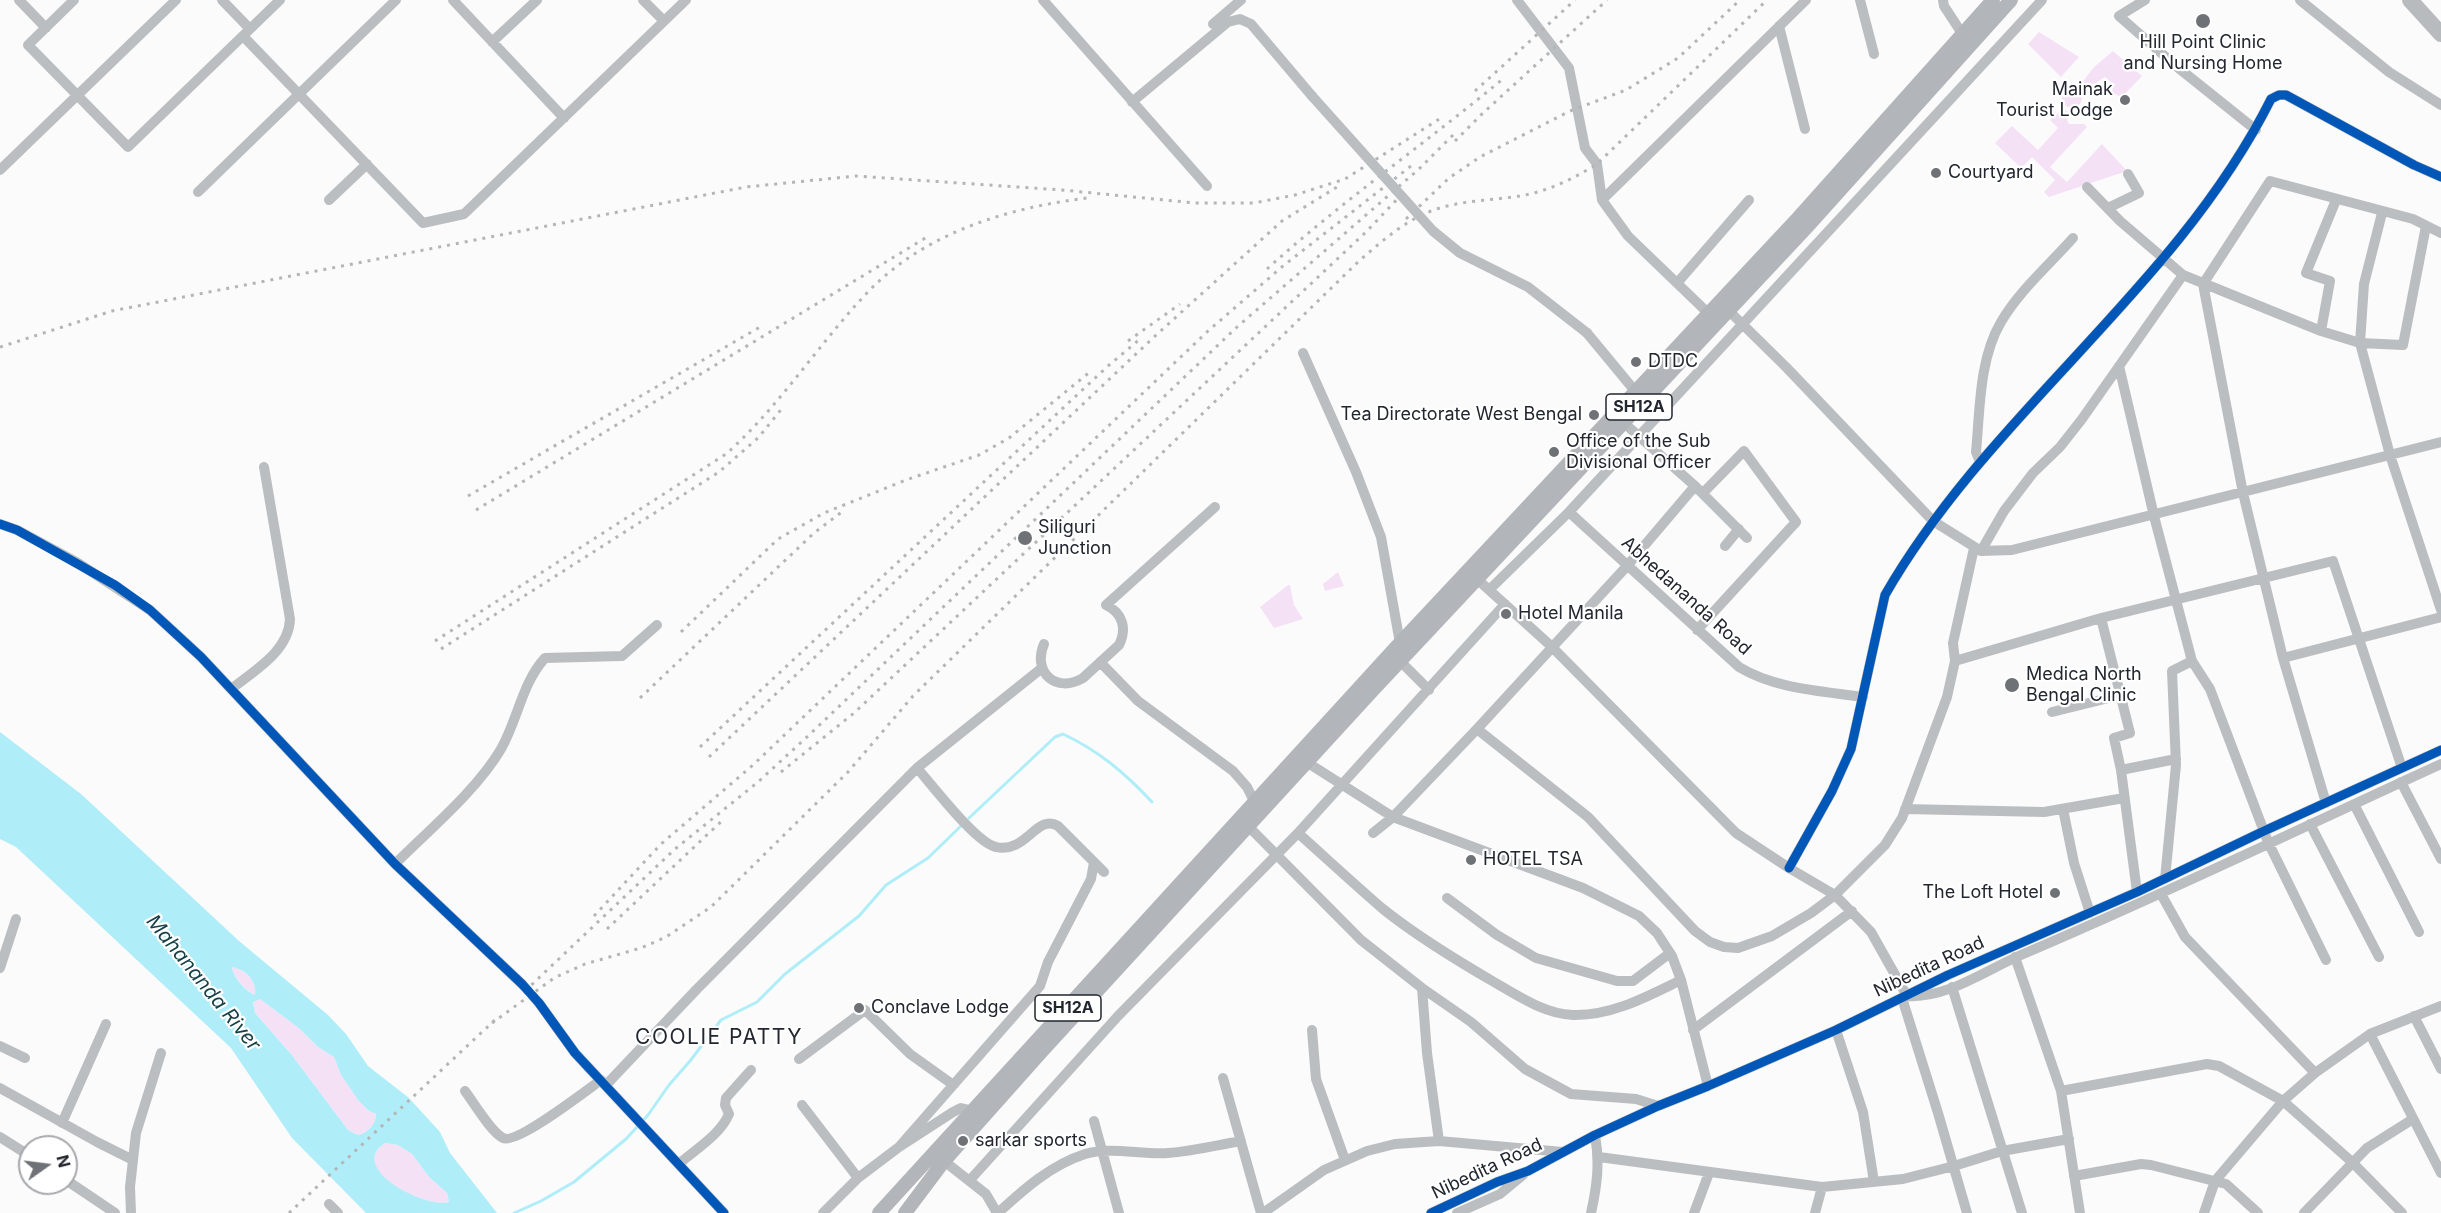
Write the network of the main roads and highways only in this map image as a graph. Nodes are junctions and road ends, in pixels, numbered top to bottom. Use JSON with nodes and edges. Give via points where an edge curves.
{"nodes":[{"id":1,"x":1993,"y":0,"type":"edge"},
{"id":2,"x":2011,"y":0,"type":"edge"},
{"id":3,"x":2409,"y":0,"type":"edge"},
{"id":4,"x":1988,"y":16,"type":"junction"},
{"id":5,"x":2441,"y":34,"type":"edge"},
{"id":6,"x":1724,"y":306,"type":"junction"},
{"id":7,"x":1472,"y":578,"type":"junction"},
{"id":8,"x":1260,"y":807,"type":"junction"},
{"id":9,"x":879,"y":1213,"type":"edge"},
{"id":10,"x":905,"y":1213,"type":"edge"}],
"edges":[{"from":1,"to":4,"type":"main road","number":"SH12A"},
{"from":2,"to":4,"type":"main road","number":"SH12A"},
{"from":3,"to":5,"type":"highway"},
{"from":4,"to":6,"type":"main road","number":"SH12A","via":[[1808,227]]},
{"from":4,"to":6,"type":"main road","number":"SH12A","via":[[1963,35]]},
{"from":6,"to":7,"type":"main road","number":"SH12A","via":[[1624,423]]},
{"from":6,"to":7,"type":"main road","number":"SH12A","via":[[1708,313],[1635,391]]},
{"from":7,"to":8,"type":"main road","number":"SH12A","via":[[1308,762]]},
{"from":7,"to":8,"type":"main road","number":"SH12A","via":[[1400,643]]},
{"from":8,"to":9,"type":"main road","number":"SH12A"},
{"from":8,"to":10,"type":"main road","number":"SH12A","via":[[1249,827],[1042,1051],[944,1161]]}]}
